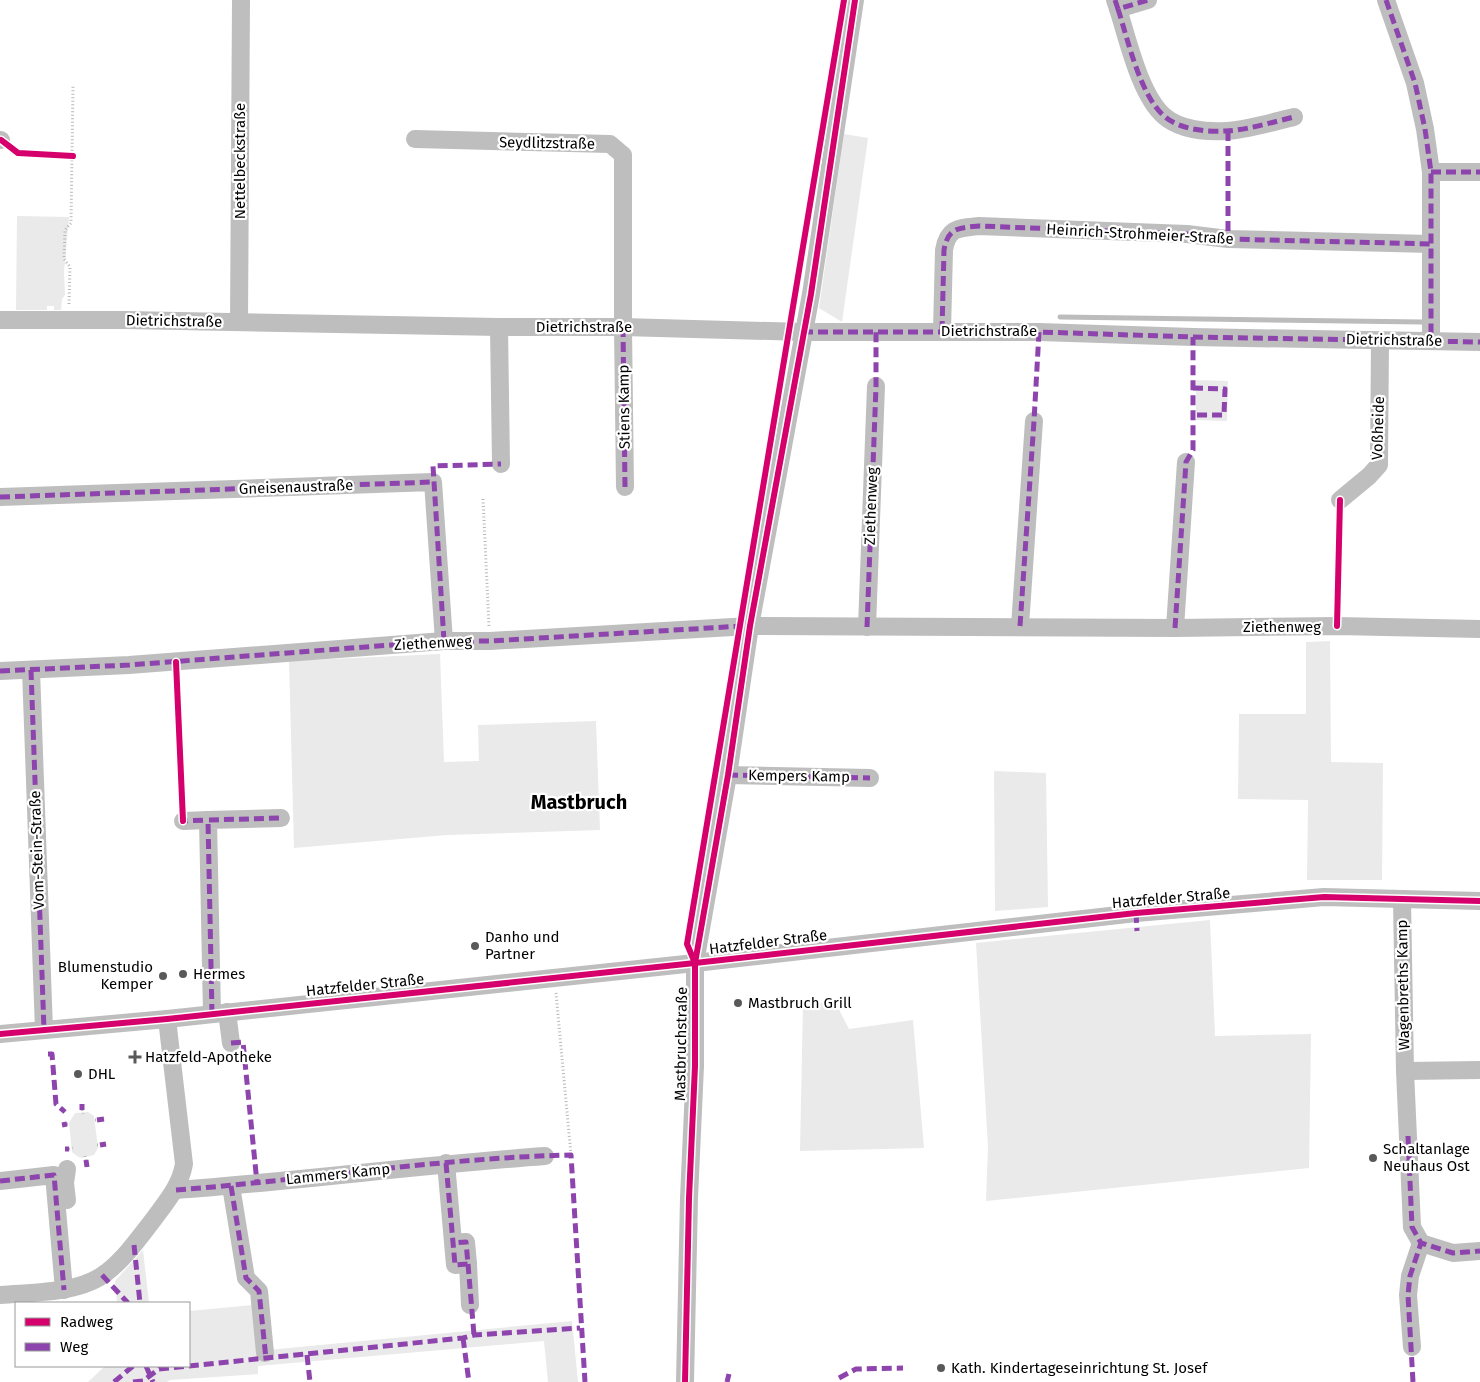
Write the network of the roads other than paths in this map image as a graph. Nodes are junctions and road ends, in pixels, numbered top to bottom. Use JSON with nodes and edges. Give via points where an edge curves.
{"nodes":[{"id":1,"x":241,"y":0,"type":"edge"},
{"id":2,"x":855,"y":0,"type":"edge"},
{"id":3,"x":1148,"y":0,"type":"edge"},
{"id":4,"x":1386,"y":0,"type":"edge"},
{"id":5,"x":1116,"y":4,"type":"edge"},
{"id":6,"x":1294,"y":117,"type":"dead end"},
{"id":7,"x":416,"y":140,"type":"dead end"},
{"id":8,"x":1431,"y":172,"type":"junction"},
{"id":9,"x":1480,"y":172,"type":"edge"},
{"id":10,"x":1431,"y":244,"type":"junction"},
{"id":11,"x":0,"y":320,"type":"edge"},
{"id":12,"x":239,"y":322,"type":"junction"},
{"id":13,"x":498,"y":327,"type":"junction"},
{"id":14,"x":622,"y":327,"type":"junction"},
{"id":15,"x":942,"y":331,"type":"junction"},
{"id":16,"x":803,"y":332,"type":"junction"},
{"id":17,"x":1380,"y":340,"type":"junction"},
{"id":18,"x":1431,"y":342,"type":"junction"},
{"id":19,"x":1480,"y":342,"type":"edge"},
{"id":20,"x":876,"y":386,"type":"dead end"},
{"id":21,"x":1034,"y":421,"type":"dead end"},
{"id":22,"x":1186,"y":462,"type":"dead end"},
{"id":23,"x":501,"y":464,"type":"dead end"},
{"id":24,"x":625,"y":487,"type":"dead end"},
{"id":25,"x":0,"y":497,"type":"edge"},
{"id":26,"x":1340,"y":500,"type":"dead end"},
{"id":27,"x":750,"y":626,"type":"junction"},
{"id":28,"x":1020,"y":626,"type":"junction"},
{"id":29,"x":867,"y":627,"type":"junction"},
{"id":30,"x":1174,"y":628,"type":"junction"},
{"id":31,"x":1480,"y":629,"type":"edge"},
{"id":32,"x":444,"y":641,"type":"junction"},
{"id":33,"x":31,"y":670,"type":"junction"},
{"id":34,"x":0,"y":671,"type":"edge"},
{"id":35,"x":728,"y":775,"type":"junction"},
{"id":36,"x":870,"y":778,"type":"dead end"},
{"id":37,"x":281,"y":818,"type":"dead end"},
{"id":38,"x":208,"y":820,"type":"junction"},
{"id":39,"x":183,"y":821,"type":"dead end"},
{"id":40,"x":1402,"y":899,"type":"junction"},
{"id":41,"x":1480,"y":901,"type":"edge"},
{"id":42,"x":695,"y":963,"type":"junction"},
{"id":43,"x":220,"y":1013,"type":"junction"},
{"id":44,"x":167,"y":1019,"type":"junction"},
{"id":45,"x":44,"y":1030,"type":"junction"},
{"id":46,"x":0,"y":1034,"type":"edge"},
{"id":47,"x":231,"y":1043,"type":"dead end"},
{"id":48,"x":1480,"y":1070,"type":"edge"},
{"id":49,"x":1405,"y":1071,"type":"junction"},
{"id":50,"x":545,"y":1156,"type":"dead end"},
{"id":51,"x":446,"y":1163,"type":"junction"},
{"id":52,"x":67,"y":1169,"type":"dead end"},
{"id":53,"x":0,"y":1181,"type":"edge"},
{"id":54,"x":231,"y":1186,"type":"junction"},
{"id":55,"x":176,"y":1190,"type":"junction"},
{"id":56,"x":58,"y":1226,"type":"junction"},
{"id":57,"x":1421,"y":1243,"type":"junction"},
{"id":58,"x":1480,"y":1251,"type":"edge"},
{"id":59,"x":64,"y":1290,"type":"junction"},
{"id":60,"x":0,"y":1295,"type":"edge"},
{"id":61,"x":470,"y":1305,"type":"dead end"},
{"id":62,"x":1412,"y":1346,"type":"dead end"},
{"id":63,"x":265,"y":1353,"type":"dead end"},
{"id":64,"x":685,"y":1382,"type":"edge"}],
"edges":[{"from":1,"to":12,"type":"street","name":"Nettelbeckstraße"},
{"from":2,"to":16,"type":"street","name":"Mastbruchstraße"},
{"from":3,"to":5,"type":"street"},
{"from":4,"to":8,"type":"street","via":[[1415,83]]},
{"from":5,"to":6,"type":"street","via":[[1149,97],[1165,117],[1199,130],[1228,131]]},
{"from":7,"to":14,"type":"street","name":"Seydlitzstraße","via":[[610,144],[623,155]]},
{"from":8,"to":9,"type":"street"},
{"from":8,"to":10,"type":"street"},
{"from":10,"to":15,"type":"street","name":"Heinrich-Strohmeier-Straße","via":[[1228,239],[1187,234],[978,226],[958,228],[946,240],[944,250]]},
{"from":10,"to":18,"type":"street"},
{"from":11,"to":12,"type":"street","name":"Dietrichstraße"},
{"from":12,"to":13,"type":"street","name":"Dietrichstraße"},
{"from":13,"to":14,"type":"street","name":"Dietrichstraße"},
{"from":13,"to":23,"type":"street"},
{"from":14,"to":16,"type":"street","name":"Dietrichstraße"},
{"from":14,"to":24,"type":"street","name":"Stiens Kamp"},
{"from":15,"to":16,"type":"street","name":"Dietrichstraße"},
{"from":15,"to":17,"type":"street","name":"Dietrichstraße"},
{"from":16,"to":27,"type":"street","name":"Mastbruchstraße"},
{"from":17,"to":18,"type":"street","name":"Dietrichstraße"},
{"from":17,"to":26,"type":"street","name":"Voßheide","via":[[1379,464],[1370,476]]},
{"from":18,"to":19,"type":"street","name":"Dietrichstraße"},
{"from":20,"to":29,"type":"street","name":"Ziethenweg"},
{"from":21,"to":28,"type":"street"},
{"from":22,"to":30,"type":"street"},
{"from":25,"to":32,"type":"street","name":"Gneisenaustraße","via":[[433,482]]},
{"from":27,"to":29,"type":"street","name":"Ziethenweg"},
{"from":27,"to":32,"type":"street","name":"Ziethenweg"},
{"from":27,"to":35,"type":"street","name":"Mastbruchstraße"},
{"from":28,"to":29,"type":"street","name":"Ziethenweg"},
{"from":28,"to":30,"type":"street","name":"Ziethenweg"},
{"from":30,"to":31,"type":"street","name":"Ziethenweg","via":[[1337,626]]},
{"from":32,"to":33,"type":"street","name":"Ziethenweg","via":[[130,666]]},
{"from":33,"to":34,"type":"street","name":"Ziethenweg"},
{"from":33,"to":45,"type":"street","name":"Vom-Stein-Straße"},
{"from":35,"to":36,"type":"street","name":"Kempers Kamp"},
{"from":35,"to":42,"type":"street","name":"Mastbruchstraße"},
{"from":37,"to":38,"type":"street"},
{"from":38,"to":39,"type":"street"},
{"from":38,"to":43,"type":"street"},
{"from":40,"to":41,"type":"street","name":"Hatzfelder Straße"},
{"from":40,"to":42,"type":"street","name":"Hatzfelder Straße","via":[[1324,897],[1136,913]]},
{"from":40,"to":49,"type":"street","name":"Wagenbreths Kamp"},
{"from":42,"to":43,"type":"street","name":"Hatzfelder Straße"},
{"from":42,"to":64,"type":"street","name":"Mastbruchstraße"},
{"from":43,"to":44,"type":"street","name":"Hatzfelder Straße"},
{"from":43,"to":47,"type":"street"},
{"from":44,"to":45,"type":"street","name":"Hatzfelder Straße"},
{"from":44,"to":55,"type":"street","via":[[184,1164]]},
{"from":45,"to":46,"type":"street","name":"Hatzfelder Straße"},
{"from":48,"to":49,"type":"street","name":"Wagenbreths Kamp"},
{"from":49,"to":57,"type":"street","name":"Wagenbreths Kamp","via":[[1412,1227]]},
{"from":50,"to":51,"type":"street","name":"Lammers Kamp"},
{"from":51,"to":54,"type":"street","name":"Lammers Kamp"},
{"from":51,"to":61,"type":"street","via":[[452,1243],[466,1242]]},
{"from":52,"to":56,"type":"street","via":[[67,1219]]},
{"from":53,"to":56,"type":"street","via":[[54,1175]]},
{"from":54,"to":55,"type":"street","name":"Lammers Kamp"},
{"from":54,"to":63,"type":"street","via":[[246,1278],[259,1291]]},
{"from":55,"to":59,"type":"street","via":[[134,1245],[107,1272]]},
{"from":56,"to":59,"type":"street"},
{"from":57,"to":58,"type":"street","via":[[1453,1252]]},
{"from":57,"to":62,"type":"street","via":[[1410,1276],[1408,1294]]},
{"from":59,"to":60,"type":"street"}]}
